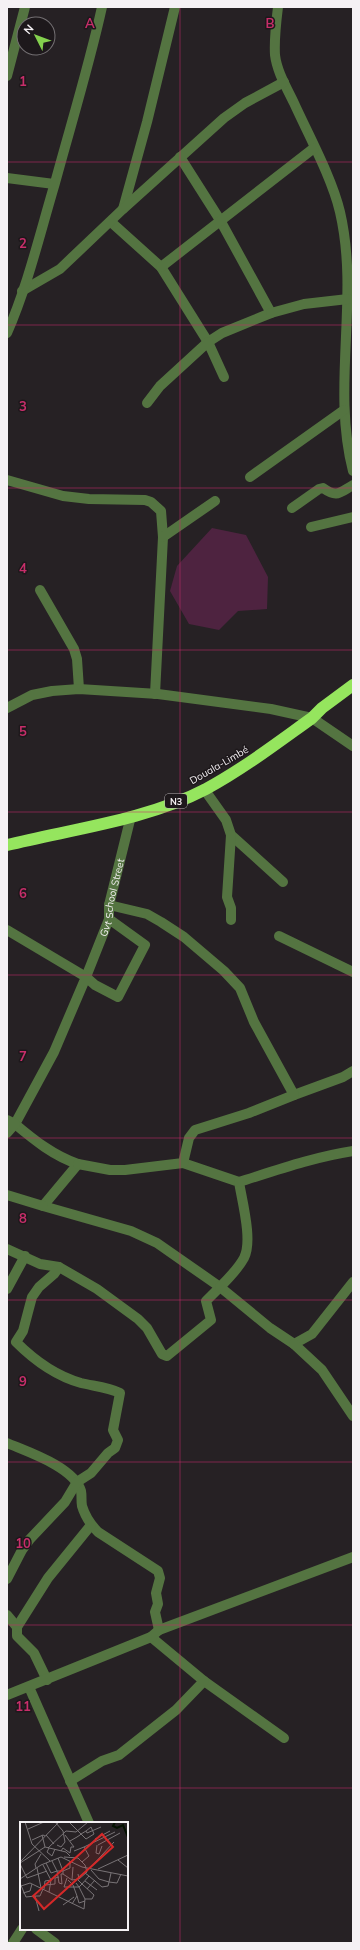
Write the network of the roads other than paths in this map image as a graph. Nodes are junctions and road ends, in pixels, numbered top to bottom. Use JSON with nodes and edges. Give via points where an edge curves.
{"nodes":[{"id":1,"x":25,"y":7,"type":"edge"},
{"id":2,"x":102,"y":7,"type":"edge"},
{"id":3,"x":175,"y":7,"type":"edge"},
{"id":4,"x":278,"y":7,"type":"edge"},
{"id":5,"x":7,"y":76,"type":"edge"},
{"id":6,"x":284,"y":82,"type":"junction"},
{"id":7,"x":314,"y":148,"type":"junction"},
{"id":8,"x":180,"y":157,"type":"junction"},
{"id":9,"x":7,"y":178,"type":"edge"},
{"id":10,"x":54,"y":184,"type":"junction"},
{"id":11,"x":123,"y":208,"type":"junction"},
{"id":12,"x":220,"y":220,"type":"junction"},
{"id":13,"x":111,"y":222,"type":"junction"},
{"id":14,"x":161,"y":267,"type":"junction"},
{"id":15,"x":22,"y":290,"type":"junction"},
{"id":16,"x":348,"y":299,"type":"junction"},
{"id":17,"x":7,"y":308,"type":"edge"},
{"id":18,"x":18,"y":308,"type":"junction"},
{"id":19,"x":271,"y":314,"type":"junction"},
{"id":20,"x":7,"y":333,"type":"edge"},
{"id":21,"x":208,"y":342,"type":"junction"},
{"id":22,"x":224,"y":377,"type":"dead end"},
{"id":23,"x":147,"y":403,"type":"dead end"},
{"id":24,"x":344,"y":410,"type":"junction"},
{"id":25,"x":353,"y":471,"type":"edge"},
{"id":26,"x":250,"y":477,"type":"dead end"},
{"id":27,"x":7,"y":480,"type":"edge"},
{"id":28,"x":353,"y":485,"type":"edge"},
{"id":29,"x":215,"y":501,"type":"dead end"},
{"id":30,"x":292,"y":508,"type":"dead end"},
{"id":31,"x":353,"y":517,"type":"edge"},
{"id":32,"x":311,"y":527,"type":"dead end"},
{"id":33,"x":162,"y":537,"type":"junction"},
{"id":34,"x":40,"y":590,"type":"dead end"},
{"id":35,"x":353,"y":685,"type":"edge"},
{"id":36,"x":79,"y":689,"type":"junction"},
{"id":37,"x":155,"y":694,"type":"junction"},
{"id":38,"x":7,"y":708,"type":"edge"},
{"id":39,"x":312,"y":718,"type":"junction"},
{"id":40,"x":353,"y":746,"type":"edge"},
{"id":41,"x":204,"y":789,"type":"junction"},
{"id":42,"x":131,"y":816,"type":"junction"},
{"id":43,"x":231,"y":835,"type":"junction"},
{"id":44,"x":7,"y":844,"type":"edge"},
{"id":45,"x":283,"y":882,"type":"dead end"},
{"id":46,"x":109,"y":905,"type":"junction"},
{"id":47,"x":109,"y":919,"type":"junction"},
{"id":48,"x":231,"y":920,"type":"dead end"},
{"id":49,"x":7,"y":930,"type":"edge"},
{"id":50,"x":279,"y":936,"type":"dead end"},
{"id":51,"x":353,"y":972,"type":"edge"},
{"id":52,"x":86,"y":977,"type":"junction"},
{"id":53,"x":353,"y":1070,"type":"edge"},
{"id":54,"x":294,"y":1095,"type":"junction"},
{"id":55,"x":11,"y":1122,"type":"edge"},
{"id":56,"x":7,"y":1133,"type":"edge"},
{"id":57,"x":353,"y":1151,"type":"edge"},
{"id":58,"x":183,"y":1163,"type":"junction"},
{"id":59,"x":78,"y":1164,"type":"junction"},
{"id":60,"x":239,"y":1182,"type":"junction"},
{"id":61,"x":7,"y":1195,"type":"edge"},
{"id":62,"x":43,"y":1206,"type":"junction"},
{"id":63,"x":7,"y":1249,"type":"edge"},
{"id":64,"x":25,"y":1256,"type":"junction"},
{"id":65,"x":60,"y":1267,"type":"junction"},
{"id":66,"x":353,"y":1282,"type":"edge"},
{"id":67,"x":220,"y":1287,"type":"junction"},
{"id":68,"x":7,"y":1289,"type":"edge"},
{"id":69,"x":12,"y":1341,"type":"edge"},
{"id":70,"x":294,"y":1344,"type":"junction"},
{"id":71,"x":353,"y":1416,"type":"edge"},
{"id":72,"x":7,"y":1443,"type":"edge"},
{"id":73,"x":77,"y":1482,"type":"junction"},
{"id":74,"x":91,"y":1525,"type":"junction"},
{"id":75,"x":353,"y":1557,"type":"edge"},
{"id":76,"x":7,"y":1579,"type":"edge"},
{"id":77,"x":7,"y":1615,"type":"edge"},
{"id":78,"x":17,"y":1627,"type":"junction"},
{"id":79,"x":159,"y":1630,"type":"junction"},
{"id":80,"x":151,"y":1637,"type":"junction"},
{"id":81,"x":47,"y":1680,"type":"junction"},
{"id":82,"x":204,"y":1681,"type":"junction"},
{"id":83,"x":29,"y":1687,"type":"junction"},
{"id":84,"x":7,"y":1695,"type":"edge"},
{"id":85,"x":284,"y":1738,"type":"dead end"},
{"id":86,"x":70,"y":1781,"type":"junction"},
{"id":87,"x":89,"y":1822,"type":"edge"},
{"id":88,"x":21,"y":1930,"type":"edge"},
{"id":89,"x":37,"y":1930,"type":"edge"},
{"id":90,"x":13,"y":1943,"type":"edge"},
{"id":91,"x":55,"y":1943,"type":"edge"}],
"edges":[{"from":1,"to":5,"type":"street"},
{"from":2,"to":10,"type":"street","via":[[90,61]]},
{"from":3,"to":11,"type":"street"},
{"from":4,"to":6,"type":"street","via":[[275,56]]},
{"from":6,"to":7,"type":"street"},
{"from":6,"to":8,"type":"street","via":[[245,103],[224,118]]},
{"from":7,"to":12,"type":"street"},
{"from":7,"to":16,"type":"street","via":[[340,212]]},
{"from":8,"to":11,"type":"street"},
{"from":8,"to":12,"type":"street"},
{"from":9,"to":10,"type":"street"},
{"from":10,"to":15,"type":"street"},
{"from":11,"to":13,"type":"street"},
{"from":12,"to":14,"type":"street"},
{"from":12,"to":19,"type":"street"},
{"from":13,"to":14,"type":"street"},
{"from":13,"to":15,"type":"street","via":[[60,269]]},
{"from":14,"to":21,"type":"street"},
{"from":15,"to":18,"type":"street"},
{"from":16,"to":19,"type":"street","via":[[304,304]]},
{"from":16,"to":24,"type":"street"},
{"from":17,"to":18,"type":"street"},
{"from":18,"to":20,"type":"street"},
{"from":19,"to":21,"type":"street","via":[[222,333]]},
{"from":21,"to":22,"type":"street"},
{"from":21,"to":23,"type":"street","via":[[160,386]]},
{"from":24,"to":25,"type":"street"},
{"from":24,"to":26,"type":"street"},
{"from":27,"to":33,"type":"street","via":[[63,496],[151,502],[161,511]]},
{"from":28,"to":30,"type":"street","via":[[337,494],[323,488],[319,489]]},
{"from":29,"to":33,"type":"street"},
{"from":31,"to":32,"type":"street"},
{"from":33,"to":37,"type":"street"},
{"from":34,"to":36,"type":"street","via":[[74,649]]},
{"from":35,"to":39,"type":"highway","name":"Douala-Limbé","number":"N3"},
{"from":36,"to":37,"type":"street"},
{"from":36,"to":38,"type":"street","via":[[32,695]]},
{"from":37,"to":39,"type":"street","via":[[258,707]]},
{"from":39,"to":40,"type":"street"},
{"from":39,"to":41,"type":"highway","name":"Douala-Limbé","number":"N3","via":[[239,769]]},
{"from":41,"to":42,"type":"highway","name":"Douala-Limbé","number":"N3"},
{"from":41,"to":43,"type":"street","via":[[226,820]]},
{"from":42,"to":44,"type":"highway","name":"Douala-Limbé","number":"N3"},
{"from":42,"to":46,"type":"street","name":"Gvt School Street"},
{"from":43,"to":45,"type":"street"},
{"from":43,"to":48,"type":"street","via":[[227,897],[231,908]]},
{"from":46,"to":47,"type":"street","name":"Gvt School Street"},
{"from":46,"to":54,"type":"street","via":[[147,914],[184,937],[224,971],[240,988],[254,1022]]},
{"from":47,"to":52,"type":"street","name":"Gvt School Street"},
{"from":47,"to":52,"type":"street","via":[[141,941],[145,947],[118,997],[95,985]]},
{"from":49,"to":52,"type":"street"},
{"from":50,"to":51,"type":"street"},
{"from":52,"to":55,"type":"street","name":"Gvt School Street","via":[[54,1052]]},
{"from":53,"to":54,"type":"street","via":[[343,1078]]},
{"from":54,"to":58,"type":"street","via":[[250,1113],[195,1130],[189,1138]]},
{"from":55,"to":56,"type":"street","name":"Gvt School Street"},
{"from":55,"to":59,"type":"street","via":[[47,1149]]},
{"from":57,"to":60,"type":"street","via":[[332,1154]]},
{"from":58,"to":59,"type":"street","via":[[125,1170]]},
{"from":58,"to":60,"type":"street"},
{"from":59,"to":62,"type":"street"},
{"from":60,"to":67,"type":"street","via":[[247,1248],[235,1271]]},
{"from":61,"to":62,"type":"street"},
{"from":62,"to":67,"type":"street","via":[[131,1231],[157,1243]]},
{"from":63,"to":64,"type":"street"},
{"from":64,"to":65,"type":"street","via":[[40,1264]]},
{"from":64,"to":68,"type":"street"},
{"from":65,"to":67,"type":"street","via":[[138,1319],[166,1356],[211,1320],[206,1301]]},
{"from":65,"to":69,"type":"street","via":[[32,1297],[23,1331]]},
{"from":66,"to":70,"type":"street","via":[[312,1334]]},
{"from":67,"to":70,"type":"street"},
{"from":69,"to":73,"type":"street","via":[[40,1363],[61,1375],[120,1393],[113,1430],[118,1440],[115,1448],[91,1473]]},
{"from":70,"to":71,"type":"street","via":[[322,1370]]},
{"from":72,"to":73,"type":"street","via":[[55,1465]]},
{"from":73,"to":74,"type":"street","via":[[84,1513]]},
{"from":73,"to":76,"type":"street","via":[[65,1502],[26,1545]]},
{"from":74,"to":78,"type":"street","via":[[48,1578]]},
{"from":74,"to":79,"type":"street","via":[[158,1571],[160,1578],[155,1612]]},
{"from":75,"to":79,"type":"street"},
{"from":77,"to":78,"type":"street"},
{"from":78,"to":81,"type":"street","via":[[17,1636],[34,1653]]},
{"from":79,"to":80,"type":"street"},
{"from":80,"to":81,"type":"street"},
{"from":80,"to":82,"type":"street"},
{"from":81,"to":83,"type":"street"},
{"from":82,"to":85,"type":"street"},
{"from":82,"to":86,"type":"street","via":[[176,1710],[119,1756],[102,1762]]},
{"from":83,"to":84,"type":"street"},
{"from":83,"to":86,"type":"street"},
{"from":86,"to":87,"type":"street"},
{"from":88,"to":90,"type":"street"},
{"from":89,"to":91,"type":"street"}]}
